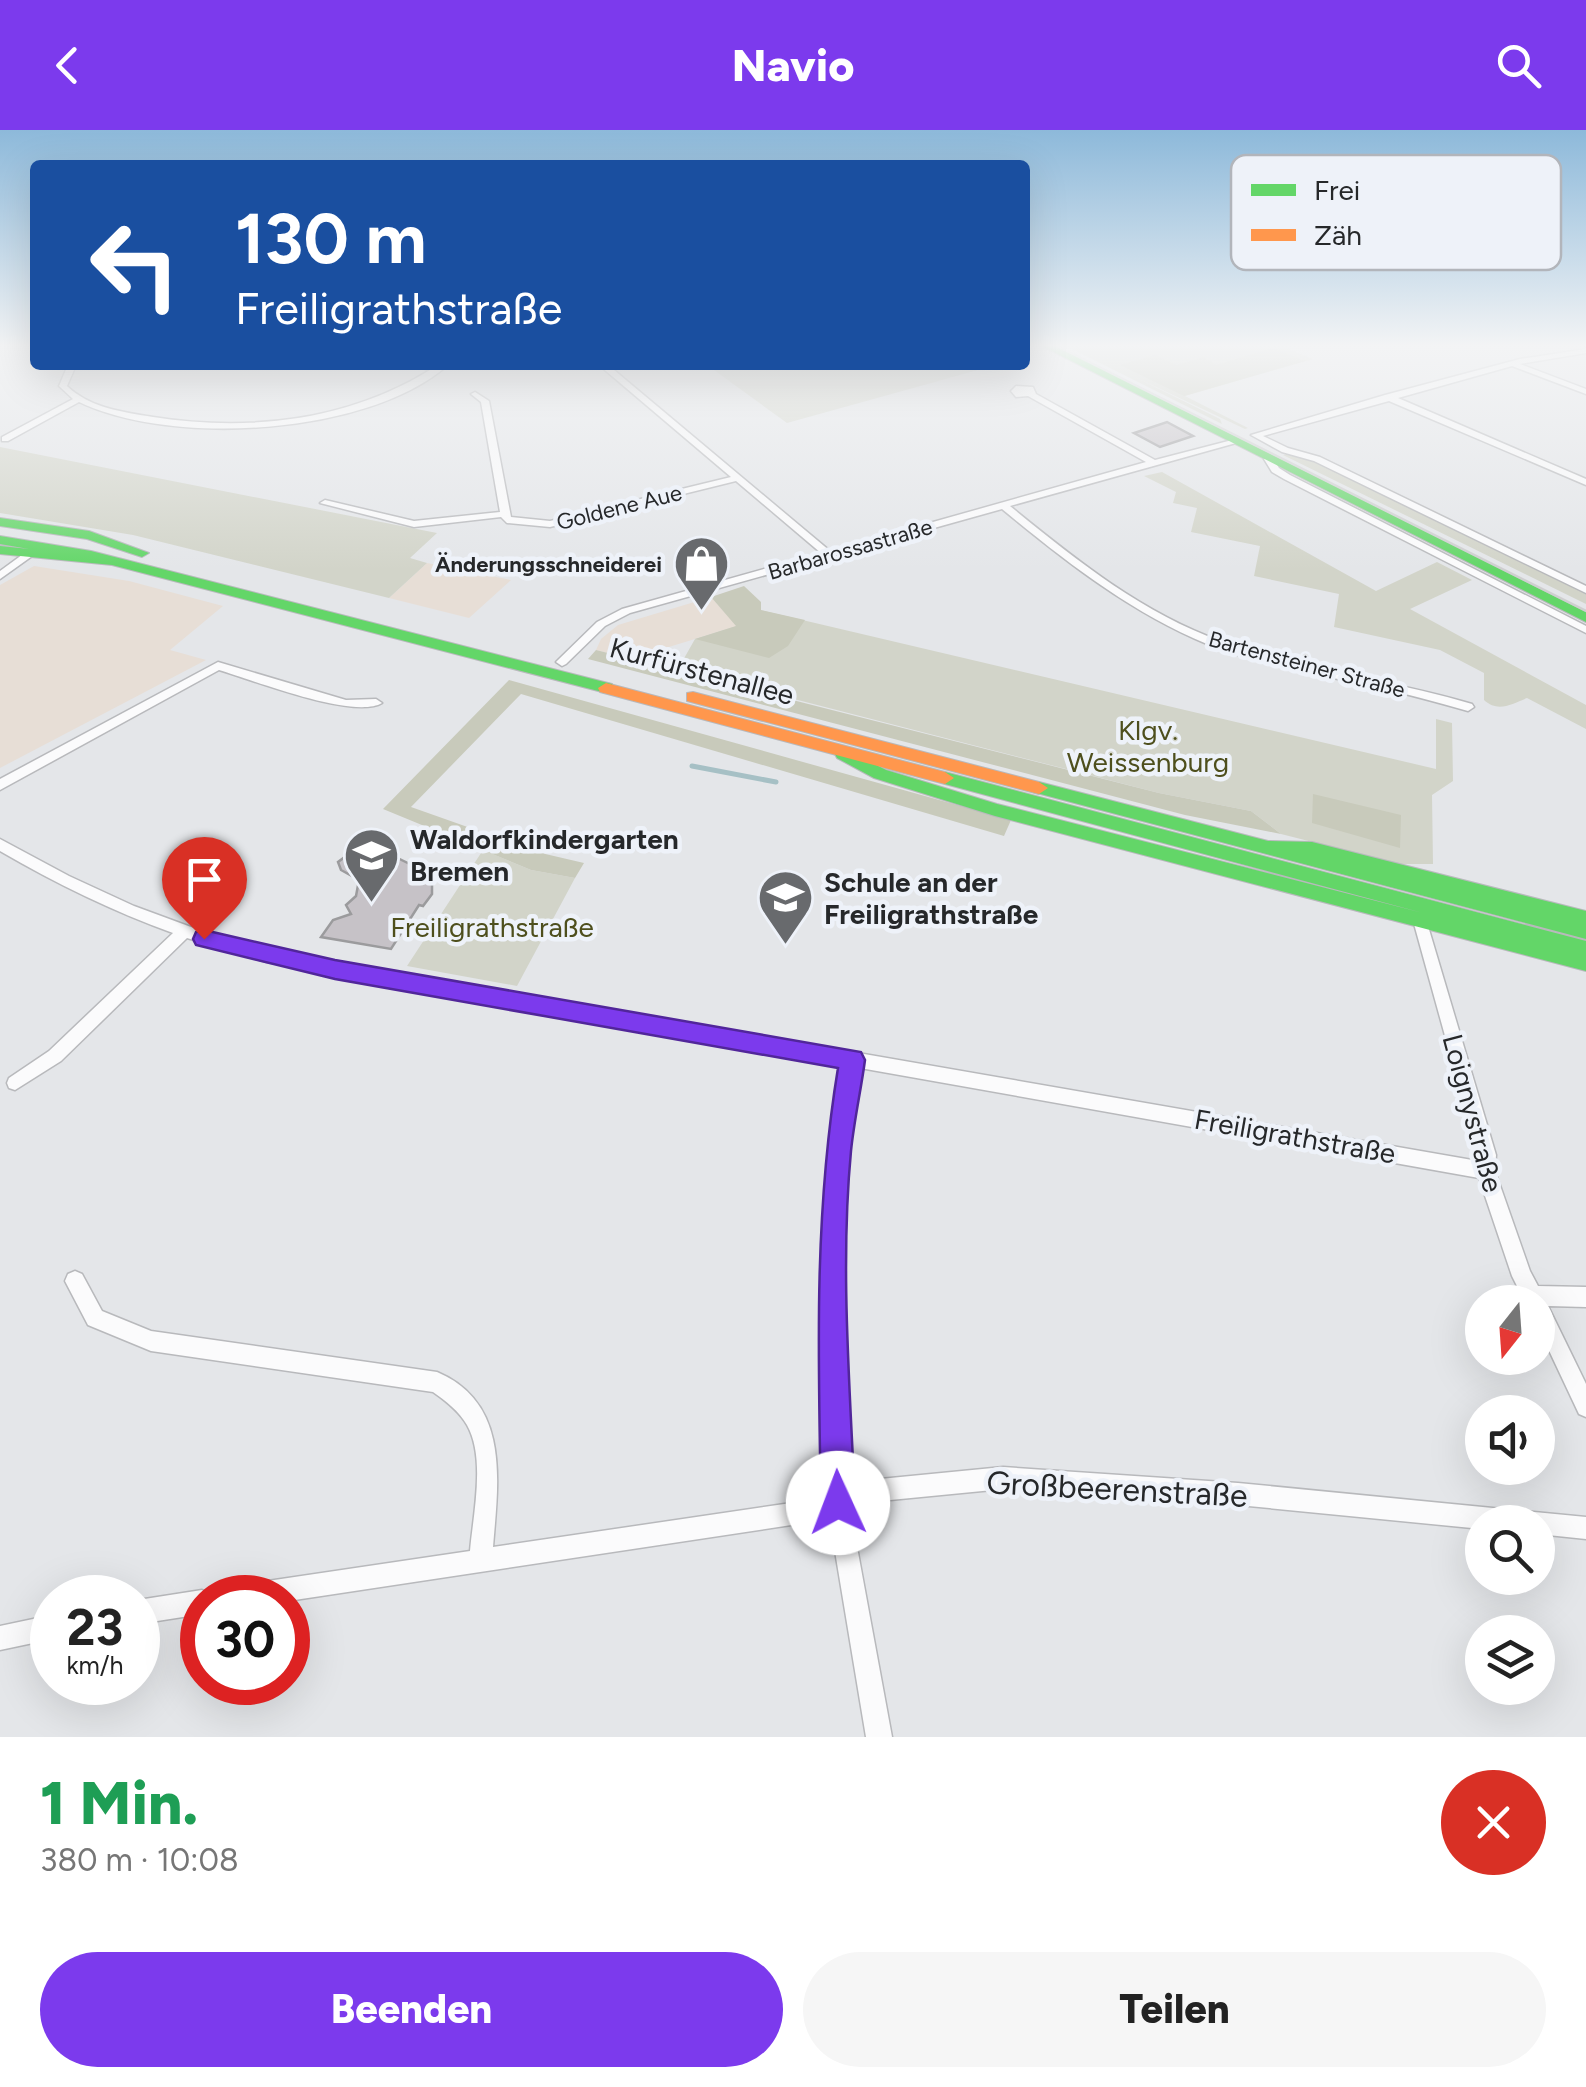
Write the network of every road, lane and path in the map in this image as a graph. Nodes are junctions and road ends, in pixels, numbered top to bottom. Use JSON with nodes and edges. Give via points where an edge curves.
{"nodes":[{"id":1,"x":40,"y":420,"type":"edge"},
{"id":2,"x":160,"y":420,"type":"edge"},
{"id":3,"x":299,"y":420,"type":"edge"},
{"id":4,"x":488,"y":420,"type":"edge"},
{"id":5,"x":669,"y":420,"type":"edge"},
{"id":6,"x":1075,"y":420,"type":"edge"},
{"id":7,"x":1191,"y":420,"type":"edge"},
{"id":8,"x":1308,"y":420,"type":"edge"},
{"id":9,"x":1442,"y":420,"type":"edge"},
{"id":10,"x":5,"y":439,"type":"dead end"},
{"id":11,"x":1232,"y":441,"type":"junction"},
{"id":12,"x":1269,"y":459,"type":"junction"},
{"id":13,"x":1154,"y":464,"type":"junction"},
{"id":14,"x":738,"y":478,"type":"junction"},
{"id":15,"x":1586,"y":482,"type":"edge"},
{"id":16,"x":325,"y":503,"type":"dead end"},
{"id":17,"x":1004,"y":506,"type":"junction"},
{"id":18,"x":505,"y":514,"type":"junction"},
{"id":19,"x":0,"y":522,"type":"edge"},
{"id":20,"x":0,"y":530,"type":"edge"},
{"id":21,"x":0,"y":540,"type":"edge"},
{"id":22,"x":0,"y":550,"type":"edge"},
{"id":23,"x":142,"y":553,"type":"junction"},
{"id":24,"x":30,"y":554,"type":"junction"},
{"id":25,"x":829,"y":554,"type":"junction"},
{"id":26,"x":122,"y":562,"type":"junction"},
{"id":27,"x":0,"y":576,"type":"edge"},
{"id":28,"x":1586,"y":590,"type":"edge"},
{"id":29,"x":1586,"y":618,"type":"edge"},
{"id":30,"x":1586,"y":630,"type":"edge"},
{"id":31,"x":562,"y":662,"type":"junction"},
{"id":32,"x":376,"y":703,"type":"dead end"},
{"id":33,"x":1468,"y":708,"type":"dead end"},
{"id":34,"x":843,"y":754,"type":"junction"},
{"id":35,"x":0,"y":785,"type":"edge"},
{"id":36,"x":0,"y":844,"type":"edge"},
{"id":37,"x":1247,"y":844,"type":"junction"},
{"id":38,"x":1586,"y":919,"type":"edge"},
{"id":39,"x":1420,"y":920,"type":"junction"},
{"id":40,"x":1586,"y":931,"type":"edge"},
{"id":41,"x":183,"y":932,"type":"junction"},
{"id":42,"x":1586,"y":949,"type":"edge"},
{"id":43,"x":1586,"y":963,"type":"edge"},
{"id":44,"x":852,"y":1060,"type":"junction"},
{"id":45,"x":15,"y":1082,"type":"dead end"},
{"id":46,"x":1486,"y":1171,"type":"junction"},
{"id":47,"x":75,"y":1281,"type":"dead end"},
{"id":48,"x":1529,"y":1285,"type":"edge"},
{"id":49,"x":1586,"y":1296,"type":"edge"},
{"id":50,"x":1555,"y":1300,"type":"edge"},
{"id":51,"x":1555,"y":1343,"type":"edge"},
{"id":52,"x":1586,"y":1406,"type":"edge"},
{"id":53,"x":838,"y":1503,"type":"junction"},
{"id":54,"x":1465,"y":1516,"type":"edge"},
{"id":55,"x":1555,"y":1525,"type":"edge"},
{"id":56,"x":1586,"y":1528,"type":"edge"},
{"id":57,"x":480,"y":1561,"type":"junction"},
{"id":58,"x":310,"y":1586,"type":"edge"},
{"id":59,"x":30,"y":1632,"type":"edge"},
{"id":60,"x":0,"y":1638,"type":"edge"},
{"id":61,"x":879,"y":1737,"type":"edge"}],
"edges":[{"from":1,"to":10,"type":"street"},
{"from":2,"to":3,"type":"street"},
{"from":4,"to":18,"type":"street"},
{"from":5,"to":14,"type":"street"},
{"from":6,"to":13,"type":"street"},
{"from":7,"to":11,"type":"main road"},
{"from":8,"to":28,"type":"street","via":[[1255,435],[1317,458]]},
{"from":9,"to":15,"type":"street"},
{"from":11,"to":12,"type":"main road"},
{"from":11,"to":13,"type":"street","name":"Barbarossastraße"},
{"from":12,"to":29,"type":"main road"},
{"from":12,"to":30,"type":"street","via":[[1286,477]]},
{"from":13,"to":17,"type":"street","name":"Barbarossastraße"},
{"from":14,"to":18,"type":"street","name":"Goldene Aue","via":[[550,524],[527,525]]},
{"from":14,"to":25,"type":"street"},
{"from":16,"to":18,"type":"street","name":"Goldene Aue","via":[[414,524]]},
{"from":17,"to":25,"type":"street","name":"Barbarossastraße"},
{"from":17,"to":33,"type":"street","name":"Bartensteiner Straße","via":[[1112,592],[1186,630],[1261,657]]},
{"from":19,"to":23,"type":"main road","name":"Kurfürstenallee","via":[[89,535]]},
{"from":20,"to":23,"type":"main road","name":"Kurfürstenallee"},
{"from":21,"to":26,"type":"main road","name":"Kurfürstenallee"},
{"from":22,"to":24,"type":"main road","name":"Kurfürstenallee"},
{"from":23,"to":31,"type":"main road","name":"Kurfürstenallee"},
{"from":24,"to":26,"type":"main road","name":"Kurfürstenallee"},
{"from":24,"to":27,"type":"street"},
{"from":25,"to":31,"type":"street","name":"Barbarossastraße","via":[[626,611],[601,624]]},
{"from":26,"to":34,"type":"main road","name":"Kurfürstenallee"},
{"from":31,"to":37,"type":"main road","name":"Kurfürstenallee"},
{"from":32,"to":35,"type":"street","via":[[346,704],[218,666]]},
{"from":34,"to":39,"type":"main road","name":"Kurfürstenallee","via":[[880,774],[996,810]]},
{"from":34,"to":42,"type":"main road","name":"Kurfürstenallee"},
{"from":36,"to":41,"type":"street","name":"Freiligrathstraße","via":[[60,882]]},
{"from":37,"to":38,"type":"main road","name":"Kurfürstenallee","via":[[1312,849]]},
{"from":37,"to":40,"type":"main road","name":"Kurfürstenallee"},
{"from":39,"to":43,"type":"main road","name":"Kurfürstenallee"},
{"from":39,"to":46,"type":"street","name":"Loignystraße","via":[[1487,1154]]},
{"from":41,"to":44,"type":"street","name":"Freiligrathstraße","via":[[335,970]]},
{"from":41,"to":45,"type":"street","via":[[55,1056]]},
{"from":44,"to":46,"type":"street","name":"Freiligrathstraße"},
{"from":44,"to":53,"type":"street","via":[[834,1223]]},
{"from":46,"to":48,"type":"street","name":"Loignystraße"},
{"from":47,"to":57,"type":"street","via":[[95,1318],[151,1341],[436,1382],[460,1395],[477,1416],[488,1460]]},
{"from":49,"to":50,"type":"street"},
{"from":51,"to":52,"type":"street","name":"Loignystraße"},
{"from":53,"to":54,"type":"street","name":"Großbeerenstraße","via":[[880,1490],[1004,1478]]},
{"from":53,"to":57,"type":"street","name":"Großbeerenstraße"},
{"from":53,"to":61,"type":"street"},
{"from":55,"to":56,"type":"street"},
{"from":57,"to":58,"type":"street","name":"Großbeerenstraße"},
{"from":59,"to":60,"type":"street"}]}
